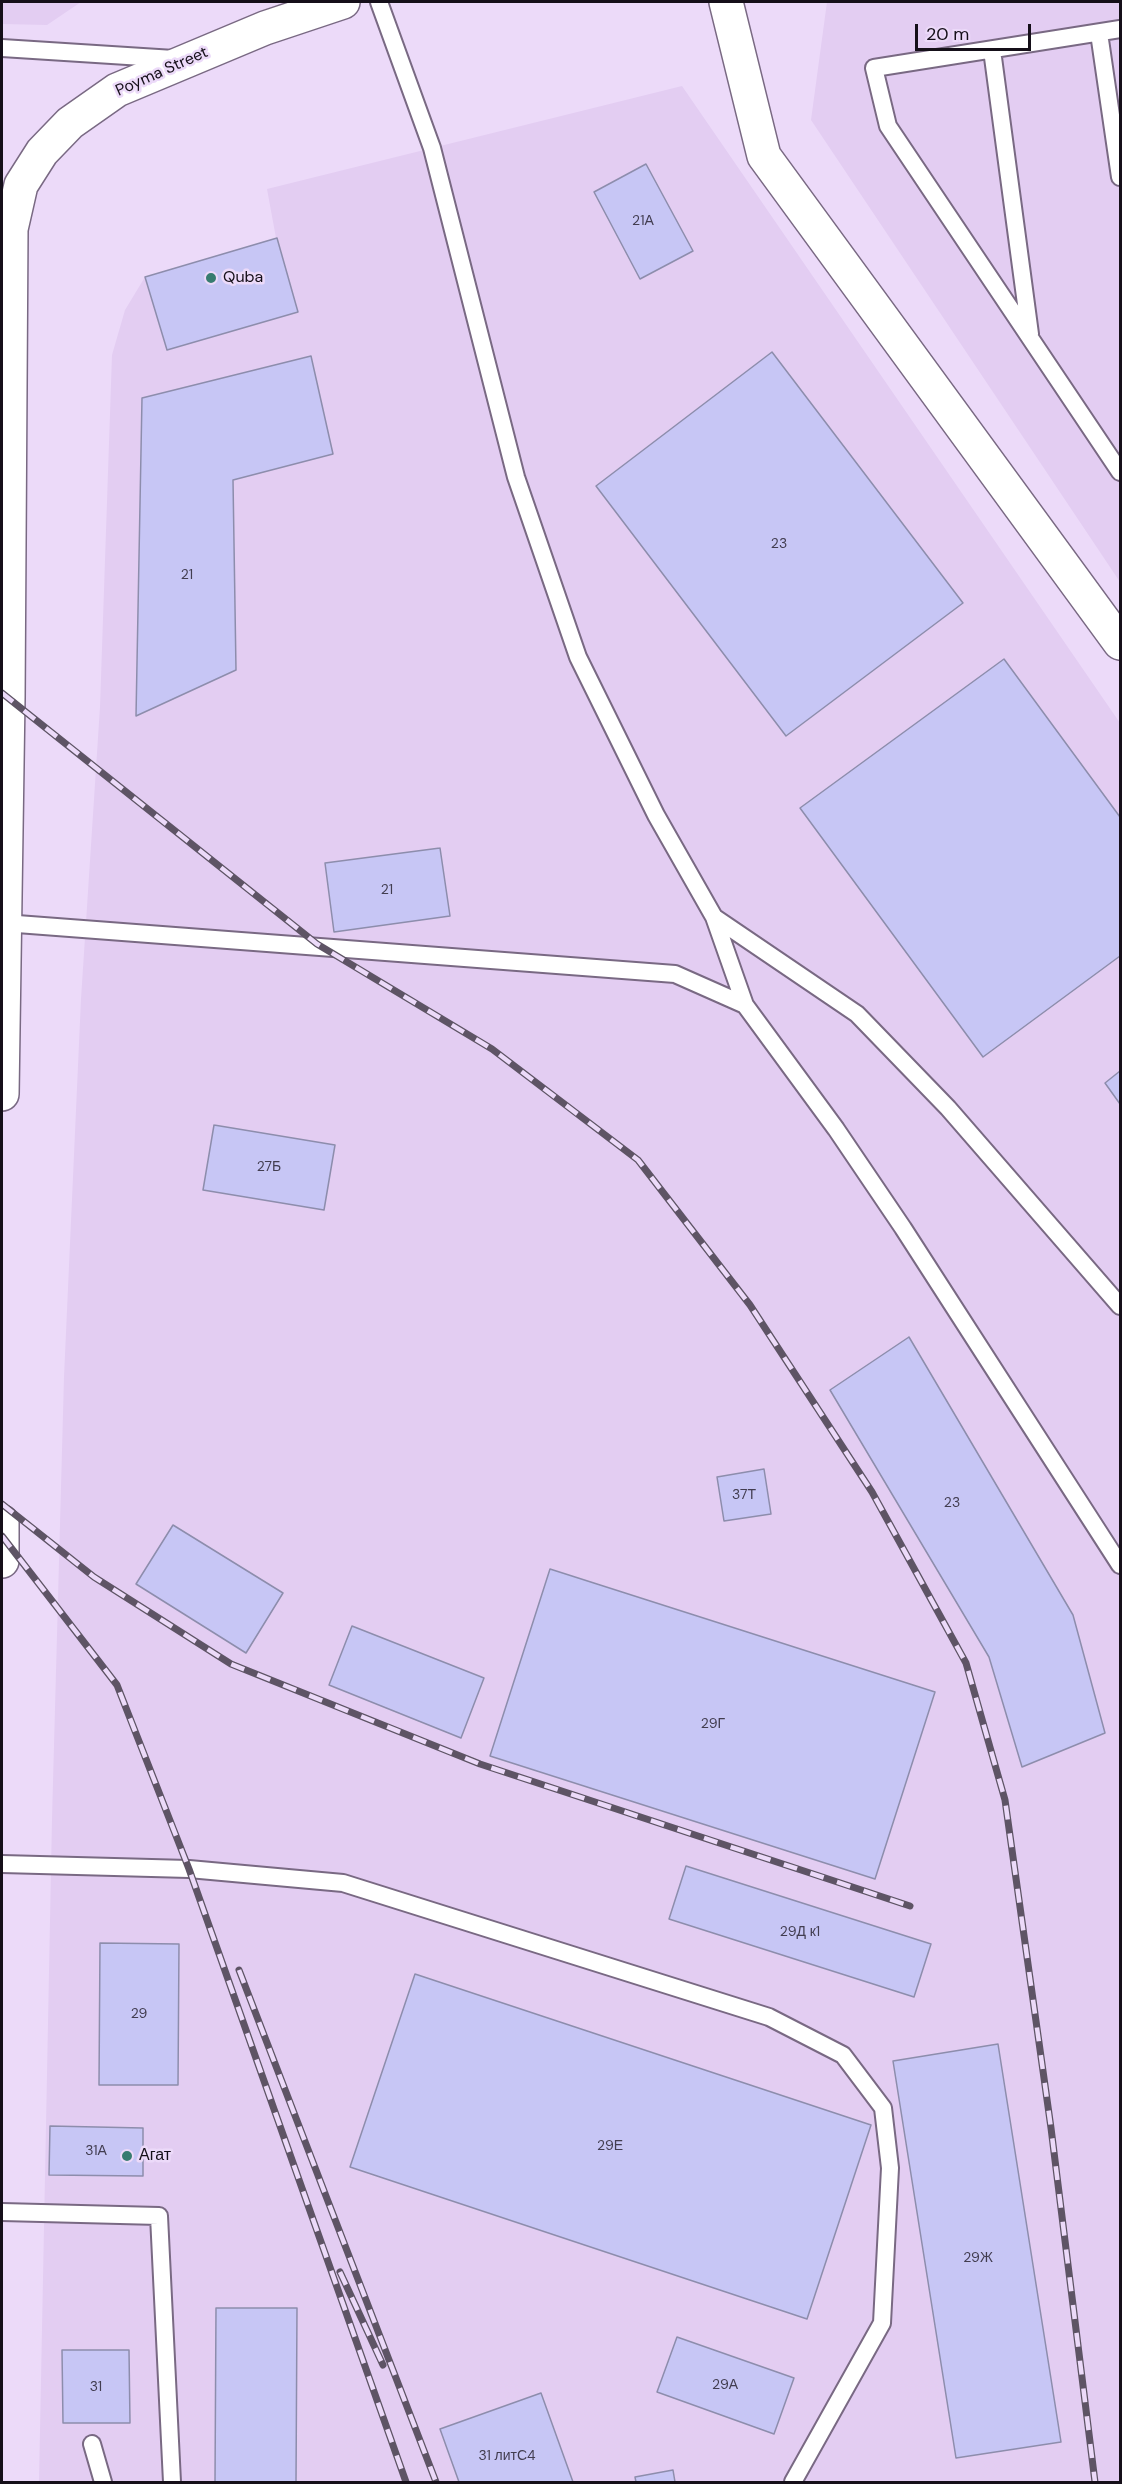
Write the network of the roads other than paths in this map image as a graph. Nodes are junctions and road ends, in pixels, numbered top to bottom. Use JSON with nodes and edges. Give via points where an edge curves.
{"nodes":[{"id":1,"x":379,"y":2,"type":"edge"},
{"id":2,"x":726,"y":2,"type":"edge"},
{"id":3,"x":327,"y":4,"type":"edge"},
{"id":4,"x":1120,"y":29,"type":"edge"},
{"id":5,"x":1099,"y":33,"type":"junction"},
{"id":6,"x":2,"y":48,"type":"edge"},
{"id":7,"x":992,"y":50,"type":"junction"},
{"id":8,"x":187,"y":59,"type":"junction"},
{"id":9,"x":1120,"y":177,"type":"edge"},
{"id":10,"x":1030,"y":338,"type":"junction"},
{"id":11,"x":1120,"y":472,"type":"edge"},
{"id":12,"x":1120,"y":643,"type":"edge"},
{"id":13,"x":714,"y":917,"type":"junction"},
{"id":14,"x":4,"y":923,"type":"junction"},
{"id":15,"x":746,"y":1005,"type":"junction"},
{"id":16,"x":2,"y":1094,"type":"edge"},
{"id":17,"x":1120,"y":1306,"type":"edge"},
{"id":18,"x":2,"y":1522,"type":"edge"},
{"id":19,"x":2,"y":1560,"type":"edge"},
{"id":20,"x":1120,"y":1565,"type":"edge"},
{"id":21,"x":2,"y":1863,"type":"edge"},
{"id":22,"x":2,"y":2212,"type":"edge"},
{"id":23,"x":92,"y":2444,"type":"dead end"},
{"id":24,"x":103,"y":2482,"type":"edge"},
{"id":25,"x":172,"y":2482,"type":"edge"},
{"id":26,"x":793,"y":2482,"type":"edge"}],
"edges":[{"from":1,"to":13,"type":"lane","via":[[432,148],[516,477],[578,657],[656,815]]},
{"from":2,"to":12,"type":"main road","via":[[764,156]]},
{"from":3,"to":8,"type":"main road","name":"Poyma Street"},
{"from":4,"to":5,"type":"lane"},
{"from":5,"to":7,"type":"lane"},
{"from":5,"to":9,"type":"lane"},
{"from":6,"to":8,"type":"lane"},
{"from":7,"to":10,"type":"lane"},
{"from":7,"to":10,"type":"lane","via":[[874,68],[888,126]]},
{"from":8,"to":14,"type":"main road","name":"Poyma Street","via":[[117,90],[70,123],[42,152],[21,185],[11,229]]},
{"from":10,"to":11,"type":"lane"},
{"from":13,"to":15,"type":"lane"},
{"from":13,"to":17,"type":"lane","via":[[857,1014],[948,1107]]},
{"from":14,"to":15,"type":"lane","via":[[675,974]]},
{"from":14,"to":16,"type":"main road","name":"Poyma Street"},
{"from":15,"to":20,"type":"lane","via":[[903,1228]]},
{"from":18,"to":19,"type":"main road"},
{"from":21,"to":26,"type":"lane","via":[[189,1869],[343,1883],[769,2018],[843,2055],[883,2108],[890,2168],[882,2323]]},
{"from":22,"to":25,"type":"lane","via":[[159,2216]]},
{"from":23,"to":24,"type":"lane"}]}
